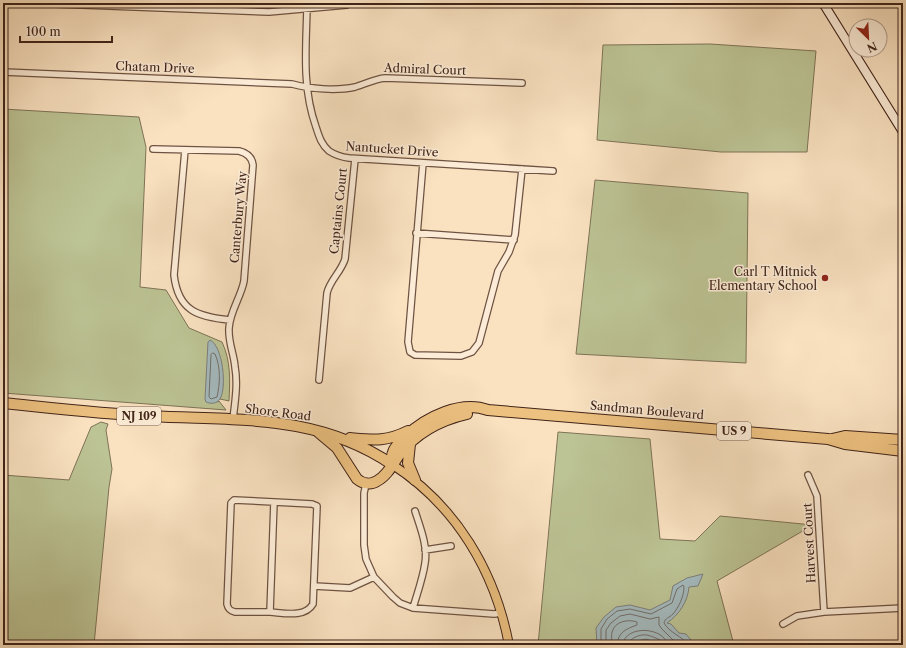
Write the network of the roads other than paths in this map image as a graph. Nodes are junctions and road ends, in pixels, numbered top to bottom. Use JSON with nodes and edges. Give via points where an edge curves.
{"nodes":[{"id":1,"x":28,"y":3,"type":"edge"},
{"id":2,"x":350,"y":3,"type":"edge"},
{"id":3,"x":823,"y":3,"type":"edge"},
{"id":4,"x":193,"y":6,"type":"edge"},
{"id":5,"x":307,"y":8,"type":"junction"},
{"id":6,"x":3,"y":72,"type":"edge"},
{"id":7,"x":522,"y":83,"type":"dead end"},
{"id":8,"x":306,"y":88,"type":"junction"},
{"id":9,"x":903,"y":132,"type":"edge"},
{"id":10,"x":152,"y":149,"type":"dead end"},
{"id":11,"x":185,"y":150,"type":"junction"},
{"id":12,"x":355,"y":158,"type":"junction"},
{"id":13,"x":423,"y":163,"type":"junction"},
{"id":14,"x":522,"y":169,"type":"junction"},
{"id":15,"x":553,"y":171,"type":"dead end"},
{"id":16,"x":416,"y":233,"type":"junction"},
{"id":17,"x":514,"y":240,"type":"junction"},
{"id":18,"x":230,"y":320,"type":"junction"},
{"id":19,"x":319,"y":380,"type":"dead end"},
{"id":20,"x":3,"y":403,"type":"edge"},
{"id":21,"x":488,"y":410,"type":"junction"},
{"id":22,"x":233,"y":419,"type":"junction"},
{"id":23,"x":420,"y":424,"type":"junction"},
{"id":24,"x":314,"y":429,"type":"junction"},
{"id":25,"x":340,"y":437,"type":"junction"},
{"id":26,"x":828,"y":439,"type":"junction"},
{"id":27,"x":903,"y":440,"type":"edge"},
{"id":28,"x":410,"y":444,"type":"junction"},
{"id":29,"x":903,"y":451,"type":"edge"},
{"id":30,"x":392,"y":464,"type":"junction"},
{"id":31,"x":808,"y":475,"type":"dead end"},
{"id":32,"x":415,"y":480,"type":"junction"},
{"id":33,"x":366,"y":484,"type":"junction"},
{"id":34,"x":274,"y":502,"type":"junction"},
{"id":35,"x":415,"y":511,"type":"dead end"},
{"id":36,"x":451,"y":546,"type":"dead end"},
{"id":37,"x":425,"y":550,"type":"junction"},
{"id":38,"x":374,"y":577,"type":"junction"},
{"id":39,"x":314,"y":586,"type":"junction"},
{"id":40,"x":413,"y":608,"type":"junction"},
{"id":41,"x":903,"y":608,"type":"edge"},
{"id":42,"x":270,"y":612,"type":"junction"},
{"id":43,"x":824,"y":612,"type":"junction"},
{"id":44,"x":502,"y":613,"type":"junction"},
{"id":45,"x":783,"y":624,"type":"dead end"},
{"id":46,"x":509,"y":645,"type":"edge"}],
"edges":[{"from":1,"to":4,"type":"street"},
{"from":2,"to":5,"type":"street"},
{"from":3,"to":9,"type":"main road"},
{"from":4,"to":5,"type":"street","via":[[269,12]]},
{"from":5,"to":8,"type":"street","name":"Nantucket Drive"},
{"from":6,"to":8,"type":"street","name":"Chatam Drive","via":[[292,84]]},
{"from":7,"to":8,"type":"street","name":"Admiral Court","via":[[385,78],[356,86]]},
{"from":8,"to":12,"type":"street","name":"Nantucket Drive","via":[[310,112],[324,145],[341,157]]},
{"from":10,"to":11,"type":"street","name":"Canterbury Way"},
{"from":11,"to":18,"type":"street","via":[[175,285],[181,300],[193,312],[210,318]]},
{"from":11,"to":18,"type":"street","name":"Canterbury Way","via":[[239,151],[247,154],[252,160],[244,281]]},
{"from":12,"to":13,"type":"street","name":"Nantucket Drive"},
{"from":12,"to":19,"type":"street","name":"Captains Court","via":[[345,259],[327,293]]},
{"from":13,"to":14,"type":"street","name":"Nantucket Drive"},
{"from":13,"to":16,"type":"street"},
{"from":14,"to":15,"type":"street","name":"Nantucket Drive"},
{"from":14,"to":17,"type":"street"},
{"from":16,"to":17,"type":"street"},
{"from":16,"to":17,"type":"street","via":[[408,342],[414,358],[461,356],[476,348],[498,271]]},
{"from":18,"to":22,"type":"street","name":"Canterbury Way","via":[[229,334],[236,377]]},
{"from":20,"to":22,"type":"highway","name":"Shore Road","number":"NJ 109","via":[[115,414]]},
{"from":21,"to":23,"type":"highway","name":"Sandman Boulevard","number":"US 9","via":[[479,407],[450,411]]},
{"from":21,"to":26,"type":"highway","name":"Sandman Boulevard","number":"US 9"},
{"from":21,"to":28,"type":"highway","name":"Sandman Boulevard","number":"US 9","via":[[444,421],[426,430]]},
{"from":22,"to":24,"type":"highway","name":"Shore Road","number":"NJ 109","via":[[286,423]]},
{"from":23,"to":25,"type":"highway","via":[[385,440]]},
{"from":23,"to":30,"type":"highway","name":"Sandman Boulevard","number":"US 9","via":[[395,448],[391,456]]},
{"from":24,"to":25,"type":"highway","name":"Shore Road","number":"NJ 109"},
{"from":24,"to":33,"type":"highway","via":[[337,448],[357,479]]},
{"from":25,"to":30,"type":"highway","name":"Shore Road","number":"NJ 109"},
{"from":26,"to":27,"type":"highway","name":"Sandman Boulevard","number":"US 9","via":[[845,436]]},
{"from":26,"to":29,"type":"highway","name":"Sandman Boulevard","number":"US 9","via":[[845,444]]},
{"from":28,"to":30,"type":"highway","name":"Sandman Boulevard"},
{"from":28,"to":32,"type":"highway","via":[[408,463]]},
{"from":30,"to":32,"type":"main road","name":"Shore Road"},
{"from":30,"to":33,"type":"highway","via":[[379,481]]},
{"from":31,"to":43,"type":"street","name":"Harvest Court","via":[[817,496]]},
{"from":32,"to":44,"type":"main road","name":"Shore Road","via":[[439,503],[465,536],[486,571]]},
{"from":33,"to":38,"type":"street","via":[[364,545],[366,559]]},
{"from":34,"to":39,"type":"street","via":[[316,506]]},
{"from":34,"to":42,"type":"street"},
{"from":34,"to":42,"type":"street","via":[[234,500],[231,503],[227,604],[228,608],[235,612]]},
{"from":35,"to":37,"type":"street"},
{"from":36,"to":37,"type":"street"},
{"from":37,"to":40,"type":"street","via":[[426,562]]},
{"from":38,"to":39,"type":"street","via":[[350,588]]},
{"from":38,"to":40,"type":"street","via":[[400,603]]},
{"from":39,"to":42,"type":"street","via":[[313,604],[305,612]]},
{"from":40,"to":44,"type":"street"},
{"from":41,"to":43,"type":"street"},
{"from":43,"to":45,"type":"street","via":[[798,616]]},
{"from":44,"to":46,"type":"main road","name":"Shore Road"}]}
